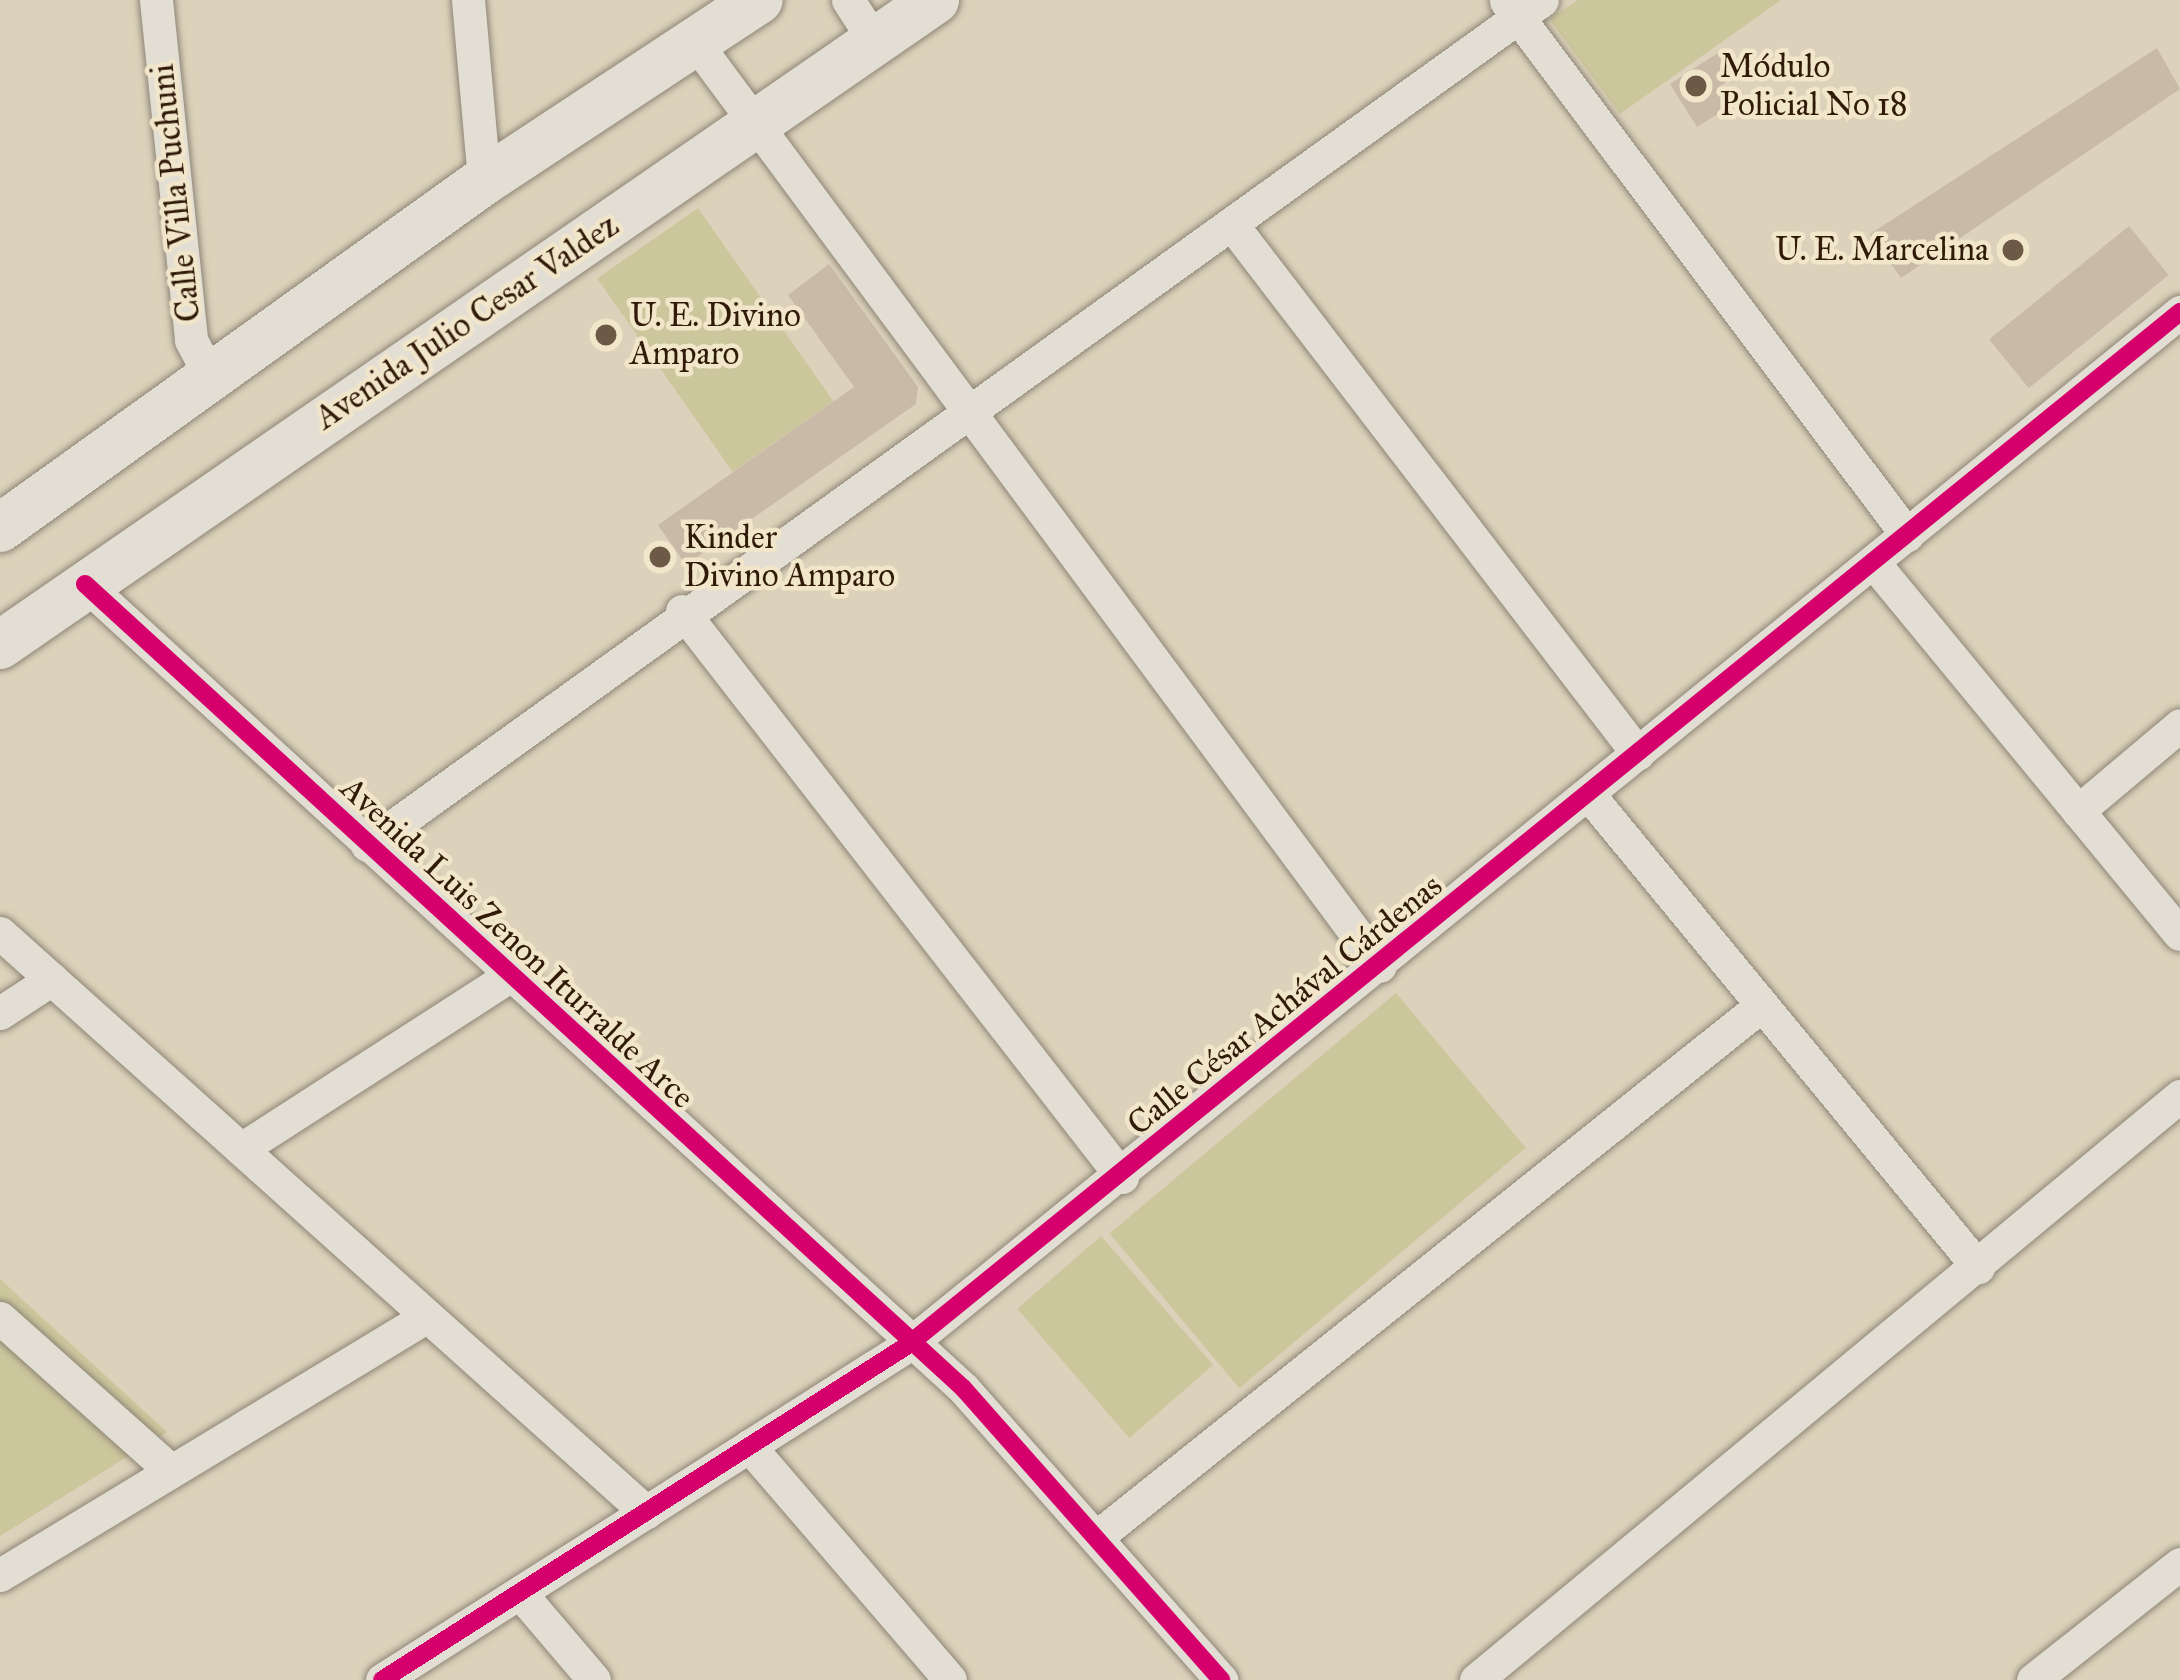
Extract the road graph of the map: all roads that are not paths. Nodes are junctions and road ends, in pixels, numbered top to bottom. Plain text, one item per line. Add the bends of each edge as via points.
1 (156, 0) edge
2 (468, 0) edge
3 (759, 0) edge
4 (848, 0) edge
5 (935, 0) edge
6 (1521, 6) edge
7 (695, 42) junction
8 (875, 42) junction
9 (753, 125) junction
10 (484, 181) junction
11 (1233, 226) junction
12 (2180, 312) edge
13 (212, 380) junction
14 (965, 410) junction
15 (0, 529) edge
16 (1907, 535) junction
17 (1874, 562) junction
18 (85, 584) junction
19 (682, 611) junction
20 (0, 645) edge
21 (2180, 725) edge
22 (1638, 754) junction
23 (1589, 795) junction
24 (2078, 811) junction
25 (367, 844) junction
26 (0, 933) edge
27 (2180, 934) edge
28 (1380, 966) junction
29 (509, 976) junction
30 (52, 979) junction
31 (1762, 1005) junction
32 (0, 1013) edge
33 (2180, 1096) edge
34 (241, 1149) junction
35 (1122, 1177) junction
36 (1978, 1267) junction
37 (427, 1316) junction
38 (0, 1318) edge
39 (908, 1345) junction
40 (749, 1446) junction
41 (171, 1471) junction
42 (646, 1512) junction
43 (1099, 1535) junction
44 (2180, 1564) edge
45 (0, 1575) edge
46 (520, 1593) junction
47 (382, 1680) edge
48 (594, 1680) edge
49 (950, 1680) edge
50 (1221, 1680) edge
51 (1477, 1680) edge
52 (2033, 1680) edge

1 - 13 street, Calle Villa Puchuni via 191,340
2 - 10 street
3 - 7 main road
4 - 8 street
5 - 8 main road, Avenida Julio Cesar Valdez
6 - 11 street
6 - 16 street
7 - 9 street
7 - 10 main road
8 - 9 main road, Avenida Julio Cesar Valdez
9 - 14 street
9 - 18 main road, Avenida Julio Cesar Valdez
10 - 13 main road
11 - 14 street
11 - 22 street
12 - 16 street, Calle César Achával Cárdenas
13 - 15 main road
14 - 19 street
14 - 28 street
16 - 17 street, Calle César Achával Cárdenas
17 - 22 street, Calle César Achával Cárdenas
17 - 24 street
18 - 20 main road, Avenida Julio Cesar Valdez
18 - 25 street, Avenida Luis Zenon Iturralde Arce
19 - 25 street
19 - 35 street
21 - 24 street
22 - 23 street, Calle César Achával Cárdenas
23 - 28 street, Calle César Achával Cárdenas
23 - 31 street
24 - 27 street
25 - 29 street, Avenida Luis Zenon Iturralde Arce
26 - 30 street
28 - 35 street, Calle César Achával Cárdenas
29 - 34 street
29 - 39 street, Avenida Luis Zenon Iturralde Arce
30 - 32 street
30 - 34 street
31 - 36 street
31 - 43 street
33 - 36 street
34 - 37 street
35 - 39 street, Calle César Achával Cárdenas
36 - 51 street
37 - 41 street
37 - 42 street
38 - 41 street
39 - 40 street, Calle César Achával Cárdenas
39 - 43 street, Avenida Luis Zenon Iturralde Arce via 964,1388
40 - 42 street, Calle César Achával Cárdenas
40 - 49 street
41 - 45 street
42 - 46 street, Calle César Achával Cárdenas
43 - 50 street, Avenida Luis Zenon Iturralde Arce
44 - 52 street
46 - 47 street, Calle César Achával Cárdenas
46 - 48 street

